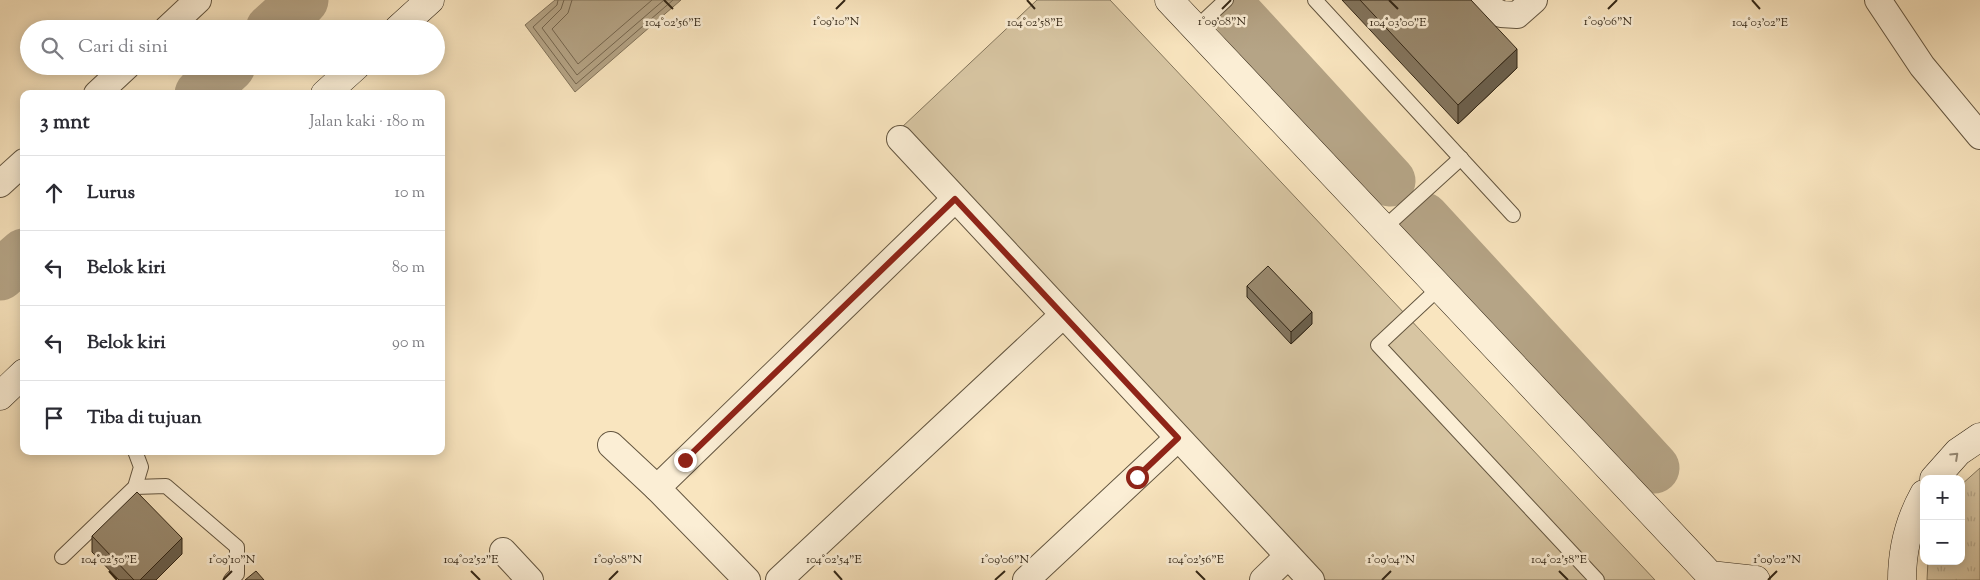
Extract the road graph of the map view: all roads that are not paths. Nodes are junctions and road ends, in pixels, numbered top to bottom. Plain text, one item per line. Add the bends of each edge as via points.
1 (198, 0) edge
2 (430, 0) edge
3 (1169, 0) edge
4 (1226, 0) edge
5 (1314, 0) edge
6 (1472, 0) edge
7 (1534, 0) edge
8 (1881, 2) edge
9 (177, 20) edge
10 (408, 20) edge
11 (1196, 28) junction
12 (117, 75) edge
13 (346, 75) edge
14 (101, 90) edge
15 (329, 90) edge
16 (1980, 136) edge
17 (900, 139) dead end
18 (1461, 158) junction
19 (20, 166) edge
20 (0, 184) edge
21 (955, 199) junction
22 (1513, 214) dead end
23 (1384, 228) junction
24 (1440, 288) junction
25 (1063, 315) junction
26 (20, 377) edge
27 (0, 396) edge
28 (1980, 437) edge
29 (1178, 438) junction
30 (611, 445) dead end
31 (136, 455) edge
32 (1938, 475) edge
33 (135, 487) junction
34 (656, 488) junction
35 (1920, 501) edge
36 (503, 551) dead end
37 (1288, 556) junction
38 (62, 557) dead end
39 (1707, 577) edge
40 (231, 580) edge
41 (530, 580) edge
42 (747, 580) edge
43 (779, 580) edge
44 (1026, 580) edge
45 (1263, 580) edge
46 (1311, 580) edge
47 (1597, 580) edge
48 (1756, 580) edge
49 (1902, 580) edge

1 - 9 street
2 - 10 main road
3 - 11 main road
4 - 11 lane
5 - 18 lane
6 - 7 street via 1501,14 1516,15
8 - 16 street via 1922,66
11 - 23 main road
12 - 14 street
13 - 15 main road
17 - 21 street
18 - 22 lane
18 - 23 lane
19 - 20 street
21 - 25 street
21 - 34 street
23 - 24 main road
24 - 39 main road
24 - 47 lane via 1378,345
25 - 29 street
25 - 43 street
26 - 27 main road
32 -> 28 main road via 1958,452
29 - 37 street
29 - 44 street
30 - 34 street
31 - 33 lane via 141,467
33 - 38 lane
33 - 40 lane via 166,486 236,547 238,574
34 - 42 street
35 - 49 main road via 1906,535
36 - 41 street
37 - 45 street
37 - 46 street
39 - 48 main road

